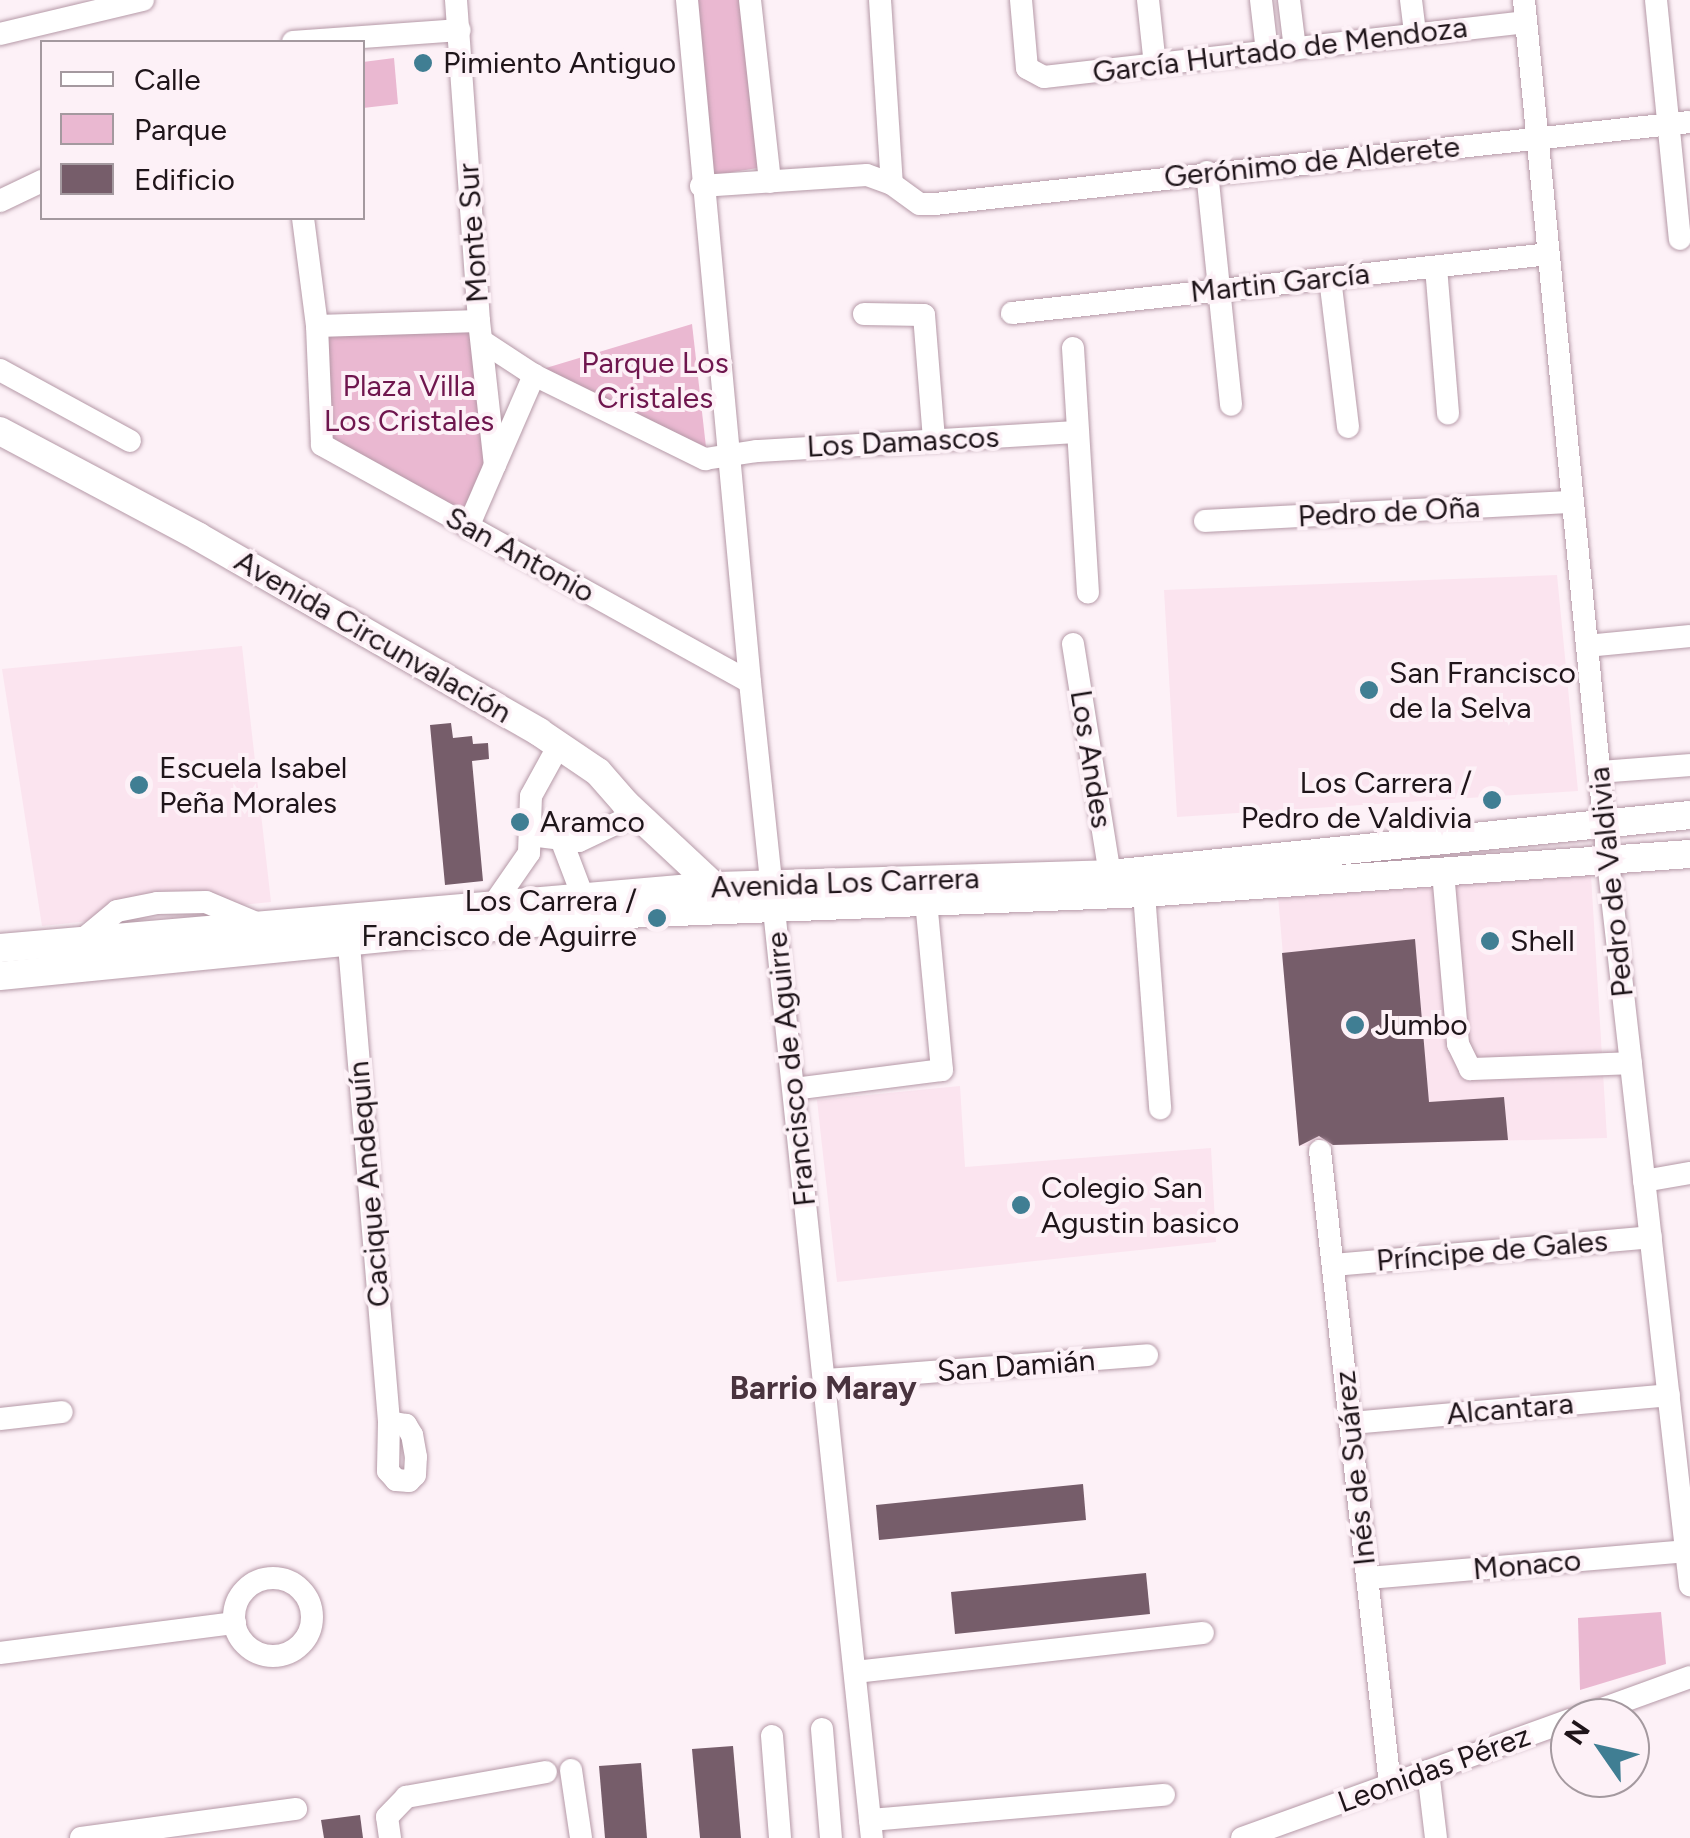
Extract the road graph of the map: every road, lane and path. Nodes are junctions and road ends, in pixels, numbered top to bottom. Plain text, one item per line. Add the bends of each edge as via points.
1 (142, 0) edge
2 (456, 0) edge
3 (687, 0) edge
4 (750, 0) edge
5 (880, 0) edge
6 (1021, 0) edge
7 (1148, 0) edge
8 (1261, 0) edge
9 (1290, 0) edge
10 (1410, 0) edge
11 (1656, 0) edge
12 (1525, 11) edge
13 (460, 30) junction
14 (0, 34) edge
15 (1415, 35) junction
16 (321, 40) edge
17 (1295, 49) junction
18 (1267, 52) junction
19 (1155, 65) junction
20 (1679, 123) edge
21 (1538, 137) junction
22 (1207, 172) junction
23 (40, 182) edge
24 (770, 182) junction
25 (892, 184) junction
26 (701, 186) junction
27 (0, 201) edge
28 (303, 220) edge
29 (1680, 239) dead end
30 (1549, 254) junction
31 (1436, 266) junction
32 (1330, 278) junction
33 (1219, 290) junction
34 (1012, 313) dead end
35 (864, 314) dead end
36 (317, 326) junction
37 (480, 331) junction
38 (1073, 348) dead end
39 (0, 370) edge
40 (534, 375) junction
41 (1231, 405) dead end
42 (1448, 414) dead end
43 (1348, 427) dead end
44 (0, 431) edge
45 (1077, 432) junction
46 (934, 439) junction
47 (130, 441) dead end
48 (730, 458) junction
49 (495, 466) junction
50 (1573, 502) junction
51 (1205, 522) dead end
52 (468, 527) junction
53 (1088, 593) dead end
54 (1690, 636) edge
55 (1073, 644) dead end
56 (1587, 646) junction
57 (750, 682) junction
58 (558, 745) junction
59 (1690, 764) edge
60 (1599, 772) junction
61 (636, 814) junction
62 (1690, 815) edge
63 (1604, 824) junction
64 (530, 835) junction
65 (561, 839) junction
66 (1690, 854) edge
67 (1608, 861) junction
68 (1443, 872) junction
69 (1110, 874) junction
70 (714, 886) junction
71 (1144, 893) junction
72 (774, 897) junction
73 (583, 898) junction
74 (926, 902) junction
75 (494, 906) junction
76 (350, 945) junction
77 (0, 948) edge
78 (0, 976) edge
79 (1631, 1063) junction
80 (794, 1089) junction
81 (1160, 1108) dead end
82 (1320, 1151) dead end
83 (1690, 1173) edge
84 (1644, 1181) junction
85 (1651, 1236) junction
86 (1333, 1265) junction
87 (1147, 1356) dead end
88 (825, 1380) junction
89 (1668, 1395) junction
90 (62, 1412) dead end
91 (0, 1419) edge
92 (389, 1422) dead end
93 (1351, 1423) junction
94 (1684, 1465) edge
95 (1686, 1551) junction
96 (1368, 1578) junction
97 (1690, 1584) edge
98 (234, 1623) dead end
99 (1203, 1632) dead end
100 (0, 1653) edge
101 (855, 1672) junction
102 (1690, 1677) edge
103 (1632, 1698) edge
104 (1550, 1727) edge
105 (822, 1729) dead end
106 (772, 1736) dead end
107 (571, 1770) dead end
108 (546, 1772) dead end
109 (1428, 1772) junction
110 (1390, 1785) junction
111 (1164, 1796) dead end
112 (296, 1809) dead end
113 (871, 1829) edge
114 (81, 1838) edge
115 (390, 1838) edge
116 (582, 1838) edge
117 (780, 1838) edge
118 (831, 1838) edge
119 (1242, 1838) edge
120 (1436, 1838) edge

1 - 14 street
2 - 13 street, Monte Sur
3 - 26 street, Francisco de Aguirre
4 - 24 street
5 - 25 street
6 - 19 street, García Hurtado de Mendoza via 1027,68 1034,75
7 - 19 street
8 - 18 street
9 - 17 street
10 - 15 street
11 - 20 street
12 - 15 street, García Hurtado de Mendoza
12 - 21 street, Pedro de Valdivia
13 - 16 street
13 - 37 street, Monte Sur
15 - 17 street, García Hurtado de Mendoza
17 - 18 street, García Hurtado de Mendoza
18 - 19 street, García Hurtado de Mendoza
20 - 21 street, Gerónimo de Alderete
20 - 29 street
21 - 22 street, Gerónimo de Alderete
21 - 30 street, Pedro de Valdivia
22 - 25 street, Gerónimo de Alderete via 935,204 920,204
22 - 33 street
23 - 27 street
24 - 25 street via 868,174
24 - 26 street
26 - 48 street, Francisco de Aguirre
28 - 36 street
30 - 31 street, Martin García
30 - 50 street, Pedro de Valdivia
31 - 32 street, Martin García
31 - 42 street
32 - 33 street, Martin García
32 - 43 street
33 - 34 street, Martin García
33 - 41 street
35 - 46 street via 924,315
36 - 37 street
36 - 52 street, San Antonio via 322,445
37 - 40 street
37 - 49 street, Monte Sur
38 - 45 street
39 - 47 street
40 - 48 street via 705,460
40 - 49 street
44 - 58 main road, Avenida Circunvalación
45 - 46 street, Los Damascos
45 - 53 street
46 - 48 street, Los Damascos
48 - 57 street, Francisco de Aguirre
49 - 52 street
50 - 51 street, Pedro de Oña
50 - 56 street, Pedro de Valdivia
52 - 57 street, San Antonio
54 - 56 street
55 - 69 street, Los Andes
56 - 60 street, Pedro de Valdivia
57 - 72 street, Francisco de Aguirre
58 - 61 main road, Avenida Circunvalación via 598,772
58 - 64 street via 531,796
59 - 60 street
60 - 63 street, Pedro de Valdivia
61 - 65 street via 579,841
61 - 70 main road, Avenida Circunvalación
62 - 63 main road, Avenida Los Carrera
63 - 67 street, Pedro de Valdivia
63 - 69 main road, Avenida Los Carrera
64 - 65 street
64 - 75 street via 529,853
65 - 73 street
66 - 67 main road, Avenida Los Carrera
67 - 68 main road, Avenida Los Carrera
67 - 79 street, Pedro de Valdivia
68 - 71 main road, Avenida Los Carrera
68 - 79 street via 1458,1044 1470,1068
69 - 72 main road, Avenida Los Carrera
70 - 72 main road, Avenida Los Carrera
70 - 73 main road, Avenida Los Carrera
71 - 74 main road, Avenida Los Carrera
71 - 81 street
72 - 74 main road, Avenida Los Carrera
72 - 76 main road, Avenida Los Carrera
72 - 80 street, Francisco de Aguirre
73 - 75 main road, Avenida Los Carrera
74 - 80 street via 942,1070
75 - 77 main road, Avenida Los Carrera
76 - 78 main road, Avenida Los Carrera
76 - 92 street, Cacique Andequín
79 - 84 street, Pedro de Valdivia
80 - 88 street, Francisco de Aguirre
82 - 86 street, Inés de Suárez
83 - 84 street
84 - 85 street, Pedro de Valdivia
85 - 86 street, Príncipe de Gales
85 - 89 street, Pedro de Valdivia
86 - 93 street, Inés de Suárez
87 - 88 street, San Damián
88 - 101 street, Francisco de Aguirre
89 - 93 street, Alcantara
89 - 94 street, Pedro de Valdivia
90 - 91 street
93 - 96 street, Inés de Suárez
94 - 95 street, Pedro de Valdivia
95 - 96 street, Monaco
95 - 97 street, Pedro de Valdivia
96 - 110 street, Inés de Suárez
98 - 100 street
99 - 101 street
101 - 113 street, Francisco de Aguirre
102 - 103 street, Leonidas Pérez
104 - 109 street, Leonidas Pérez
105 - 118 street
106 - 117 street
107 - 116 street
108 - 115 street via 406,1797 387,1818
109 - 110 street, Leonidas Pérez
109 - 120 street
110 - 119 street, Leonidas Pérez
111 - 113 street
112 - 114 street

